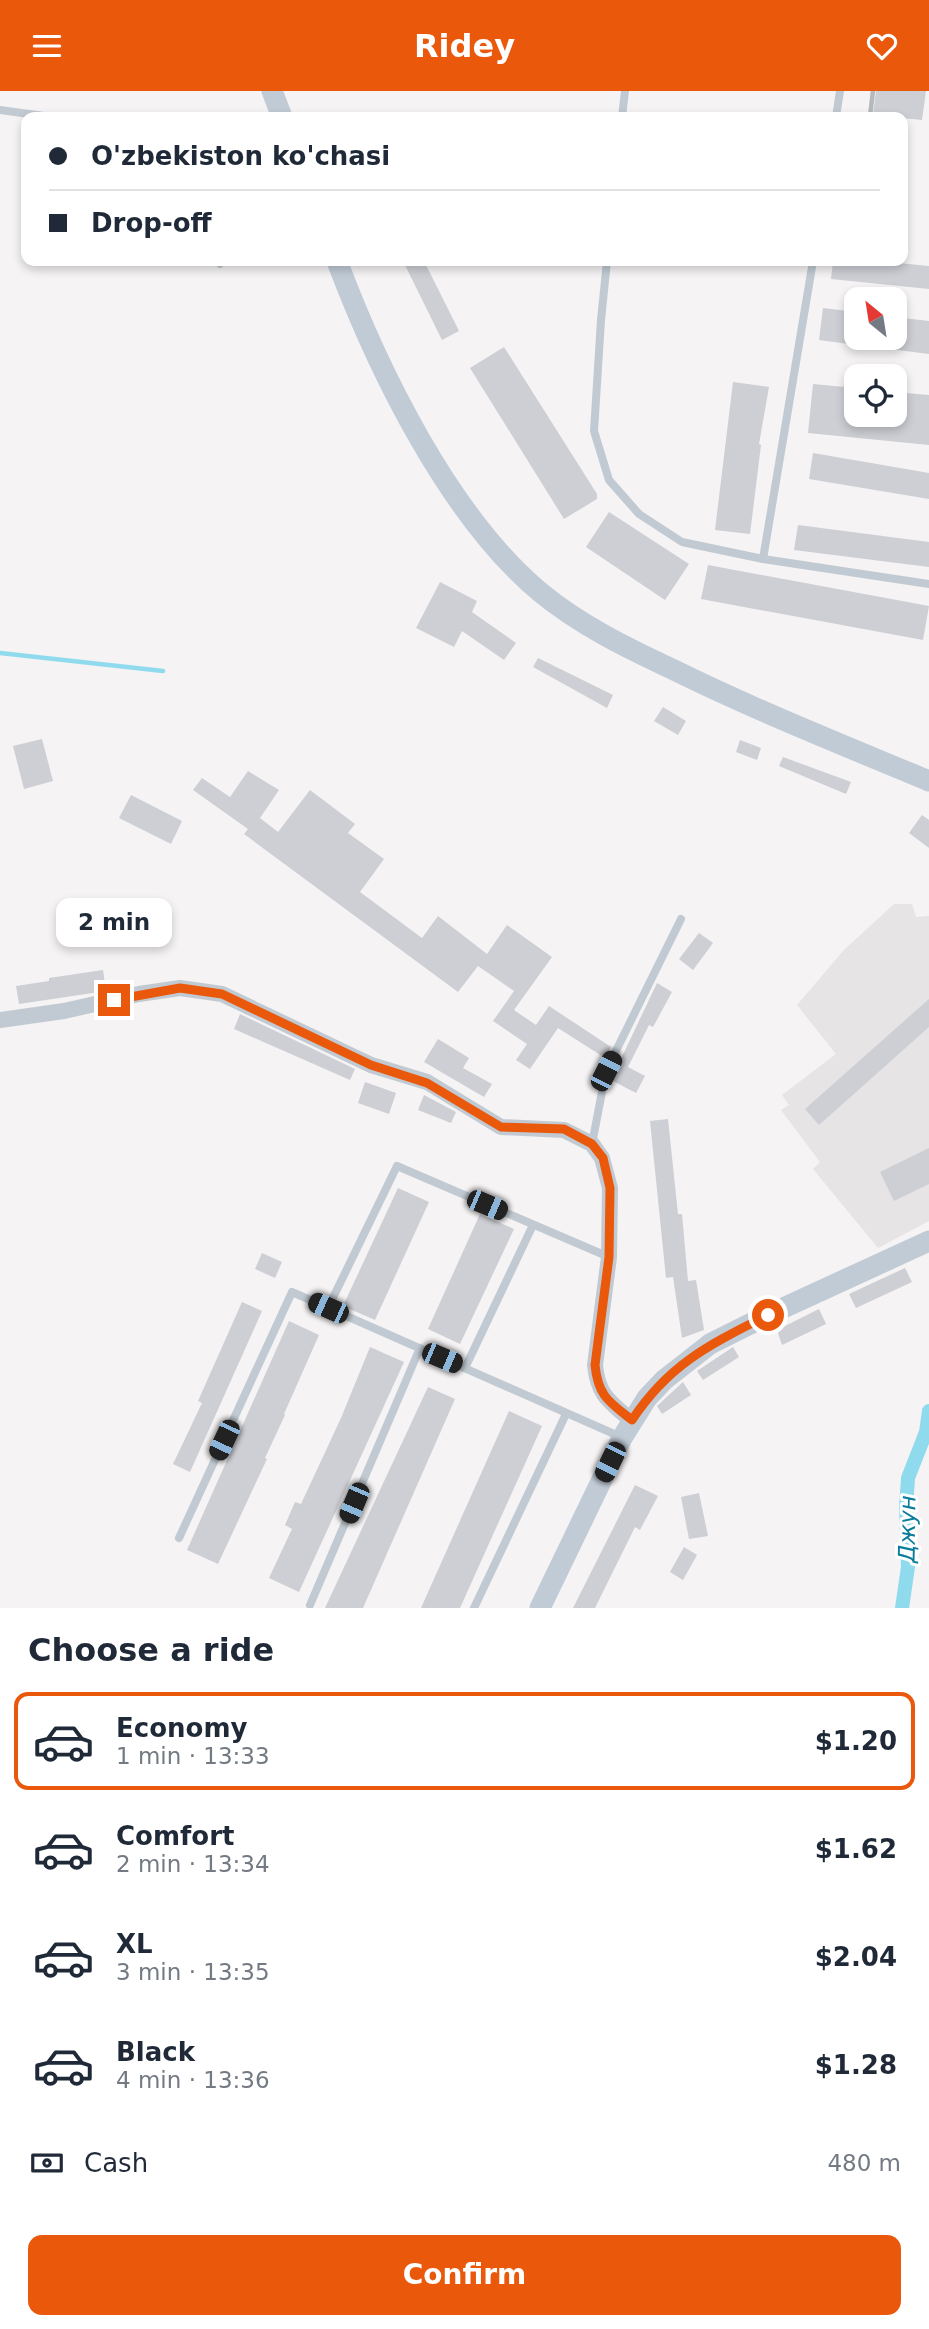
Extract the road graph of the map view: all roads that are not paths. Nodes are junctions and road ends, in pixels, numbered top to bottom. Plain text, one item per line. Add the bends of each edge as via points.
1 (272, 91) edge
2 (625, 91) edge
3 (840, 91) edge
4 (0, 110) edge
5 (280, 112) edge
6 (623, 112) edge
7 (837, 112) edge
8 (21, 113) edge
9 (339, 266) edge
10 (607, 266) edge
11 (812, 266) edge
12 (763, 559) junction
13 (929, 584) edge
14 (929, 781) edge
15 (681, 919) dead end
16 (0, 1020) edge
17 (592, 1144) junction
18 (533, 1224) junction
19 (929, 1241) edge
20 (609, 1257) junction
21 (328, 1308) junction
22 (419, 1348) junction
23 (465, 1368) junction
24 (566, 1413) junction
25 (627, 1429) junction
26 (178, 1538) dead end
27 (310, 1605) dead end
28 (474, 1608) edge
29 (540, 1608) edge

1 - 5 main road
2 - 6 lane
3 - 7 lane
4 - 8 lane
9 - 14 main road via 360,322 433,460 493,545 539,591 586,626 692,680
10 - 12 lane via 594,431 609,480 639,514 682,542
11 - 12 lane
12 - 13 lane
15 - 17 lane via 606,1071
16 - 17 street via 180,988 222,994 371,1065 427,1083 501,1127 564,1129
17 - 20 street via 603,1158 610,1188
18 - 20 lane
18 - 21 lane via 397,1166
18 - 23 lane
19 - 25 main road via 710,1344 656,1388
20 - 25 street via 596,1381
21 - 22 lane
21 - 26 lane via 292,1292
22 - 23 lane
22 - 27 lane
23 - 24 lane
24 - 25 lane
24 - 28 lane
25 - 29 main road

